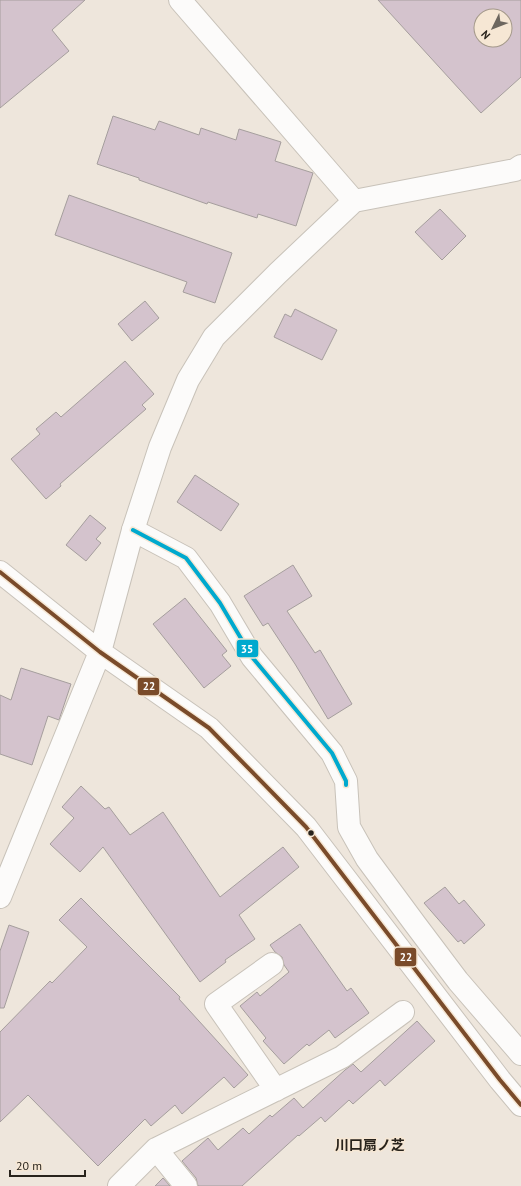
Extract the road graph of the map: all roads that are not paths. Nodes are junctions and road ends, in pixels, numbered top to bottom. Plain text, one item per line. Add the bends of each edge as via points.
1 (180, 0) edge
2 (521, 166) edge
3 (354, 201) junction
4 (134, 530) junction
5 (0, 572) edge
6 (100, 652) junction
7 (0, 897) edge
8 (272, 964) dead end
9 (403, 1012) dead end
10 (521, 1054) edge
11 (276, 1090) junction
12 (521, 1105) edge
13 (156, 1148) junction
14 (119, 1186) edge
15 (186, 1186) edge

1 - 3 street
2 - 3 street via 515,170
3 - 4 street via 214,337 188,380 160,447
4 - 6 street
4 - 10 street via 186,558 220,603 252,657 332,754 346,781 349,827 367,859 458,981
5 - 6 street
6 - 7 street
6 - 12 street via 209,728 306,828
8 - 11 street via 216,1004
9 - 11 street via 342,1057
11 - 13 street
13 - 14 street
13 - 15 street

